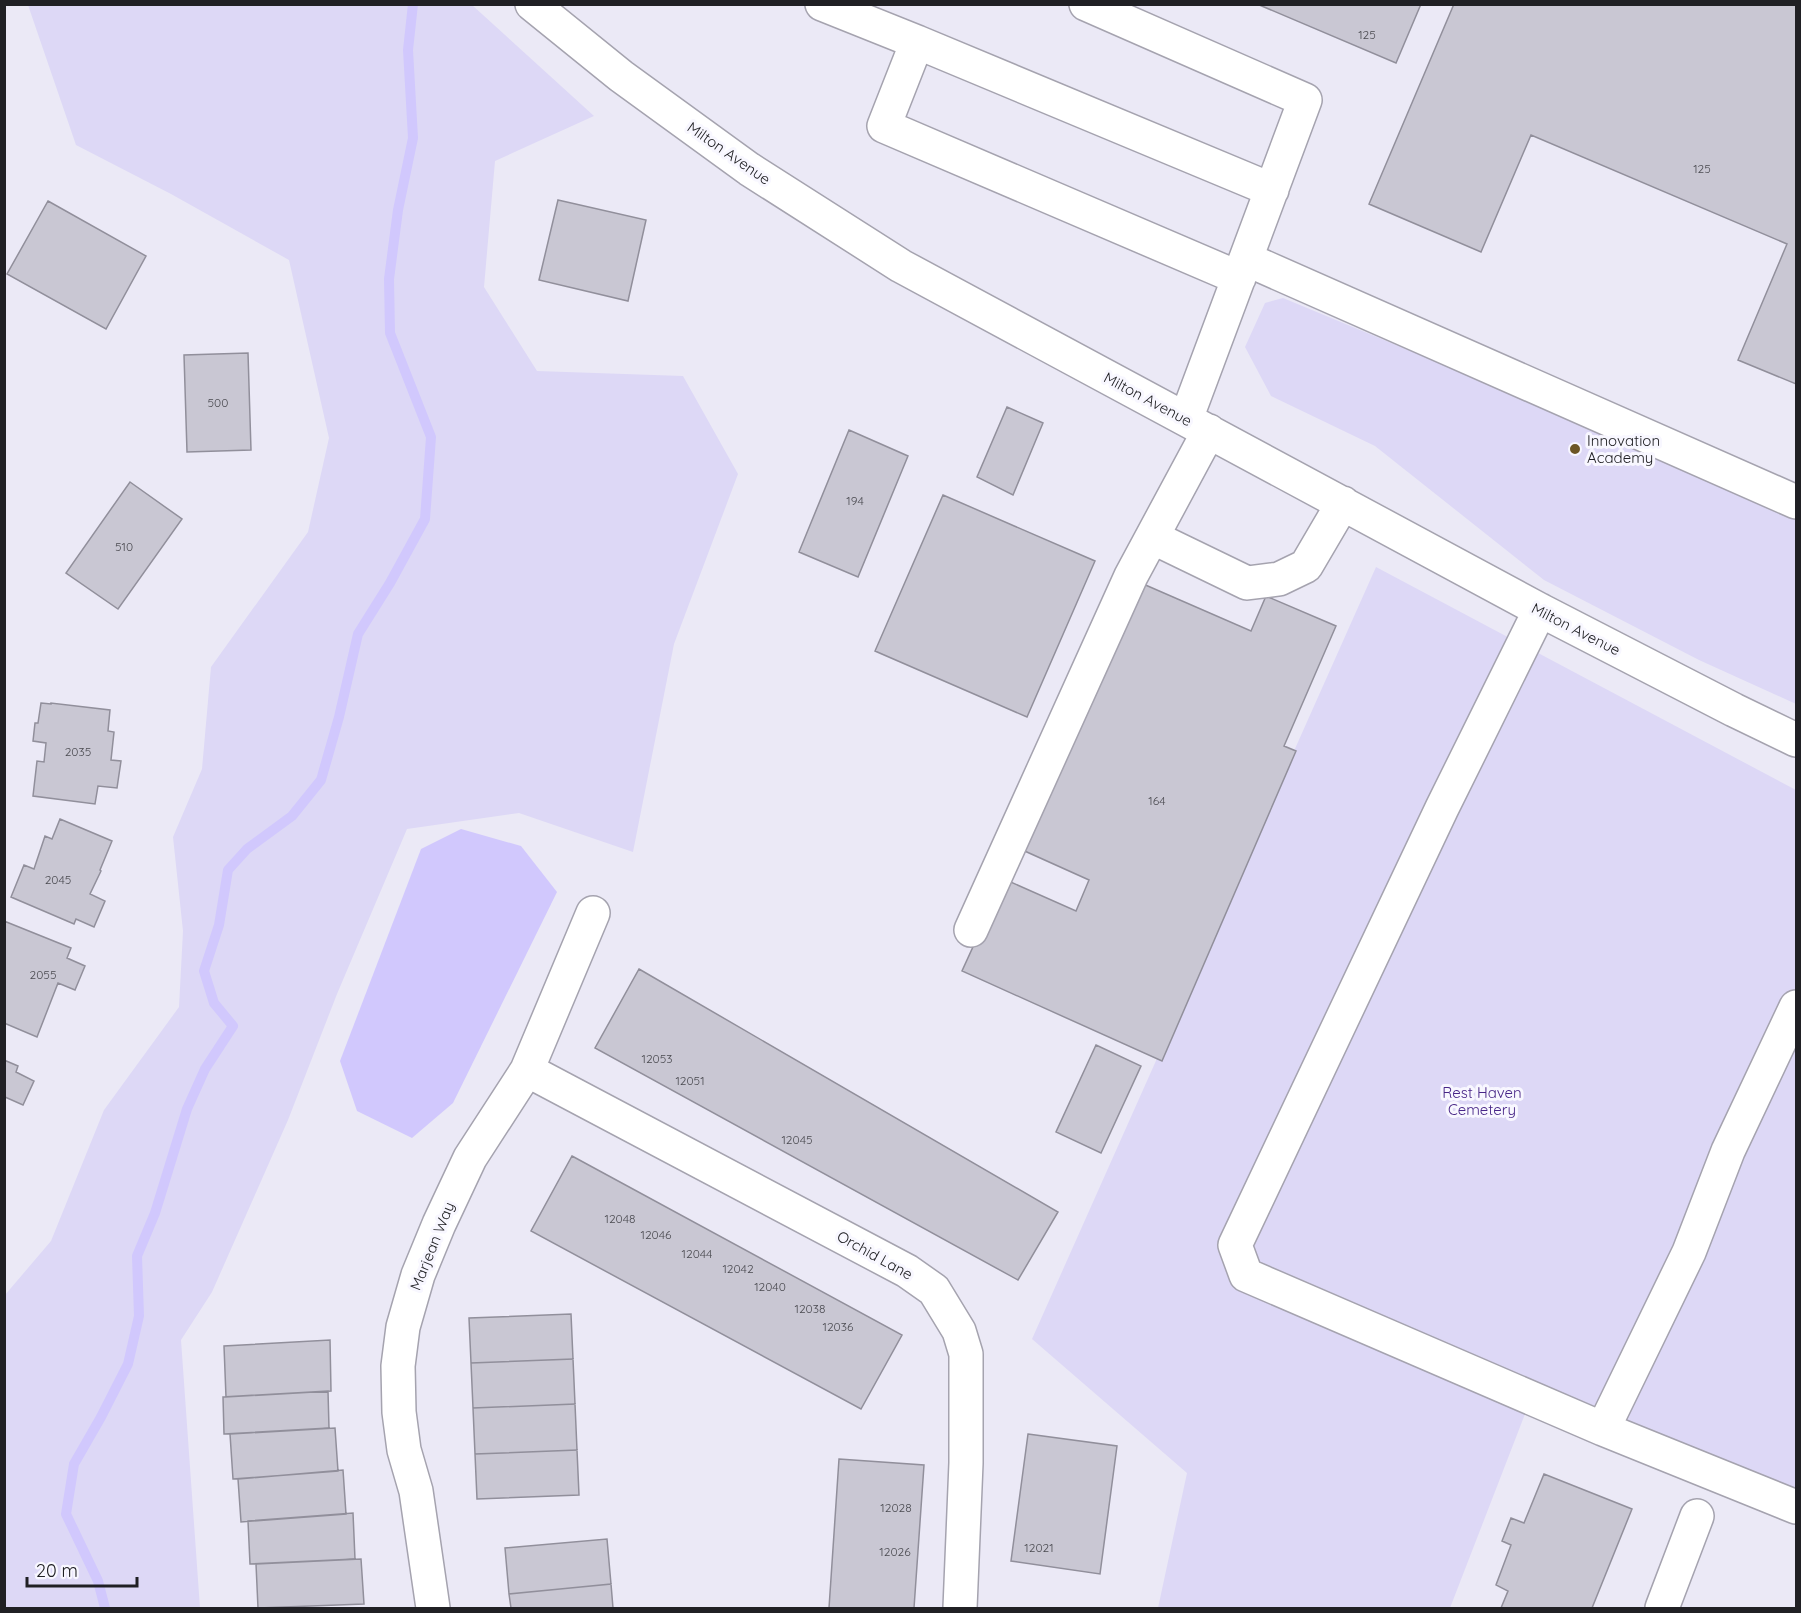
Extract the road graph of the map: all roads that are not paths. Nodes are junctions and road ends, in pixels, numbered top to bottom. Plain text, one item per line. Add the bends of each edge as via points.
1 (532, 4) edge
2 (822, 4) edge
3 (1086, 4) edge
4 (917, 42) junction
5 (1272, 190) junction
6 (1243, 268) junction
7 (1197, 425) junction
8 (1797, 502) edge
9 (1343, 503) junction
10 (1152, 537) junction
11 (1540, 610) junction
12 (1797, 740) edge
13 (593, 913) dead end
14 (971, 930) dead end
15 (1797, 1007) edge
16 (527, 1070) junction
17 (1603, 1429) junction
18 (1797, 1507) edge
19 (1697, 1516) dead end
20 (433, 1608) edge
21 (960, 1608) edge
22 (1662, 1608) edge

1 - 7 street, Milton Avenue via 621,76 749,169 902,266
2 - 4 street
3 - 5 street via 1305,100
4 - 5 street
4 - 6 street via 884,126
5 - 6 street
6 - 7 street
6 - 8 street
7 - 9 street, Milton Avenue
7 - 10 street
9 - 10 street via 1306,566 1279,579 1247,583
9 - 11 street, Milton Avenue
10 - 14 street
11 - 12 street, Milton Avenue
11 - 17 street via 1235,1245 1246,1275
13 - 16 street, Marjean Way
15 - 17 street via 1728,1151 1689,1252
16 - 20 street, Marjean Way via 470,1158 417,1275 403,1327 398,1366 399,1412 404,1450 416,1491
16 - 21 street, Orchid Lane via 907,1271 934,1290 959,1331 966,1354
17 - 18 street
19 - 22 street

